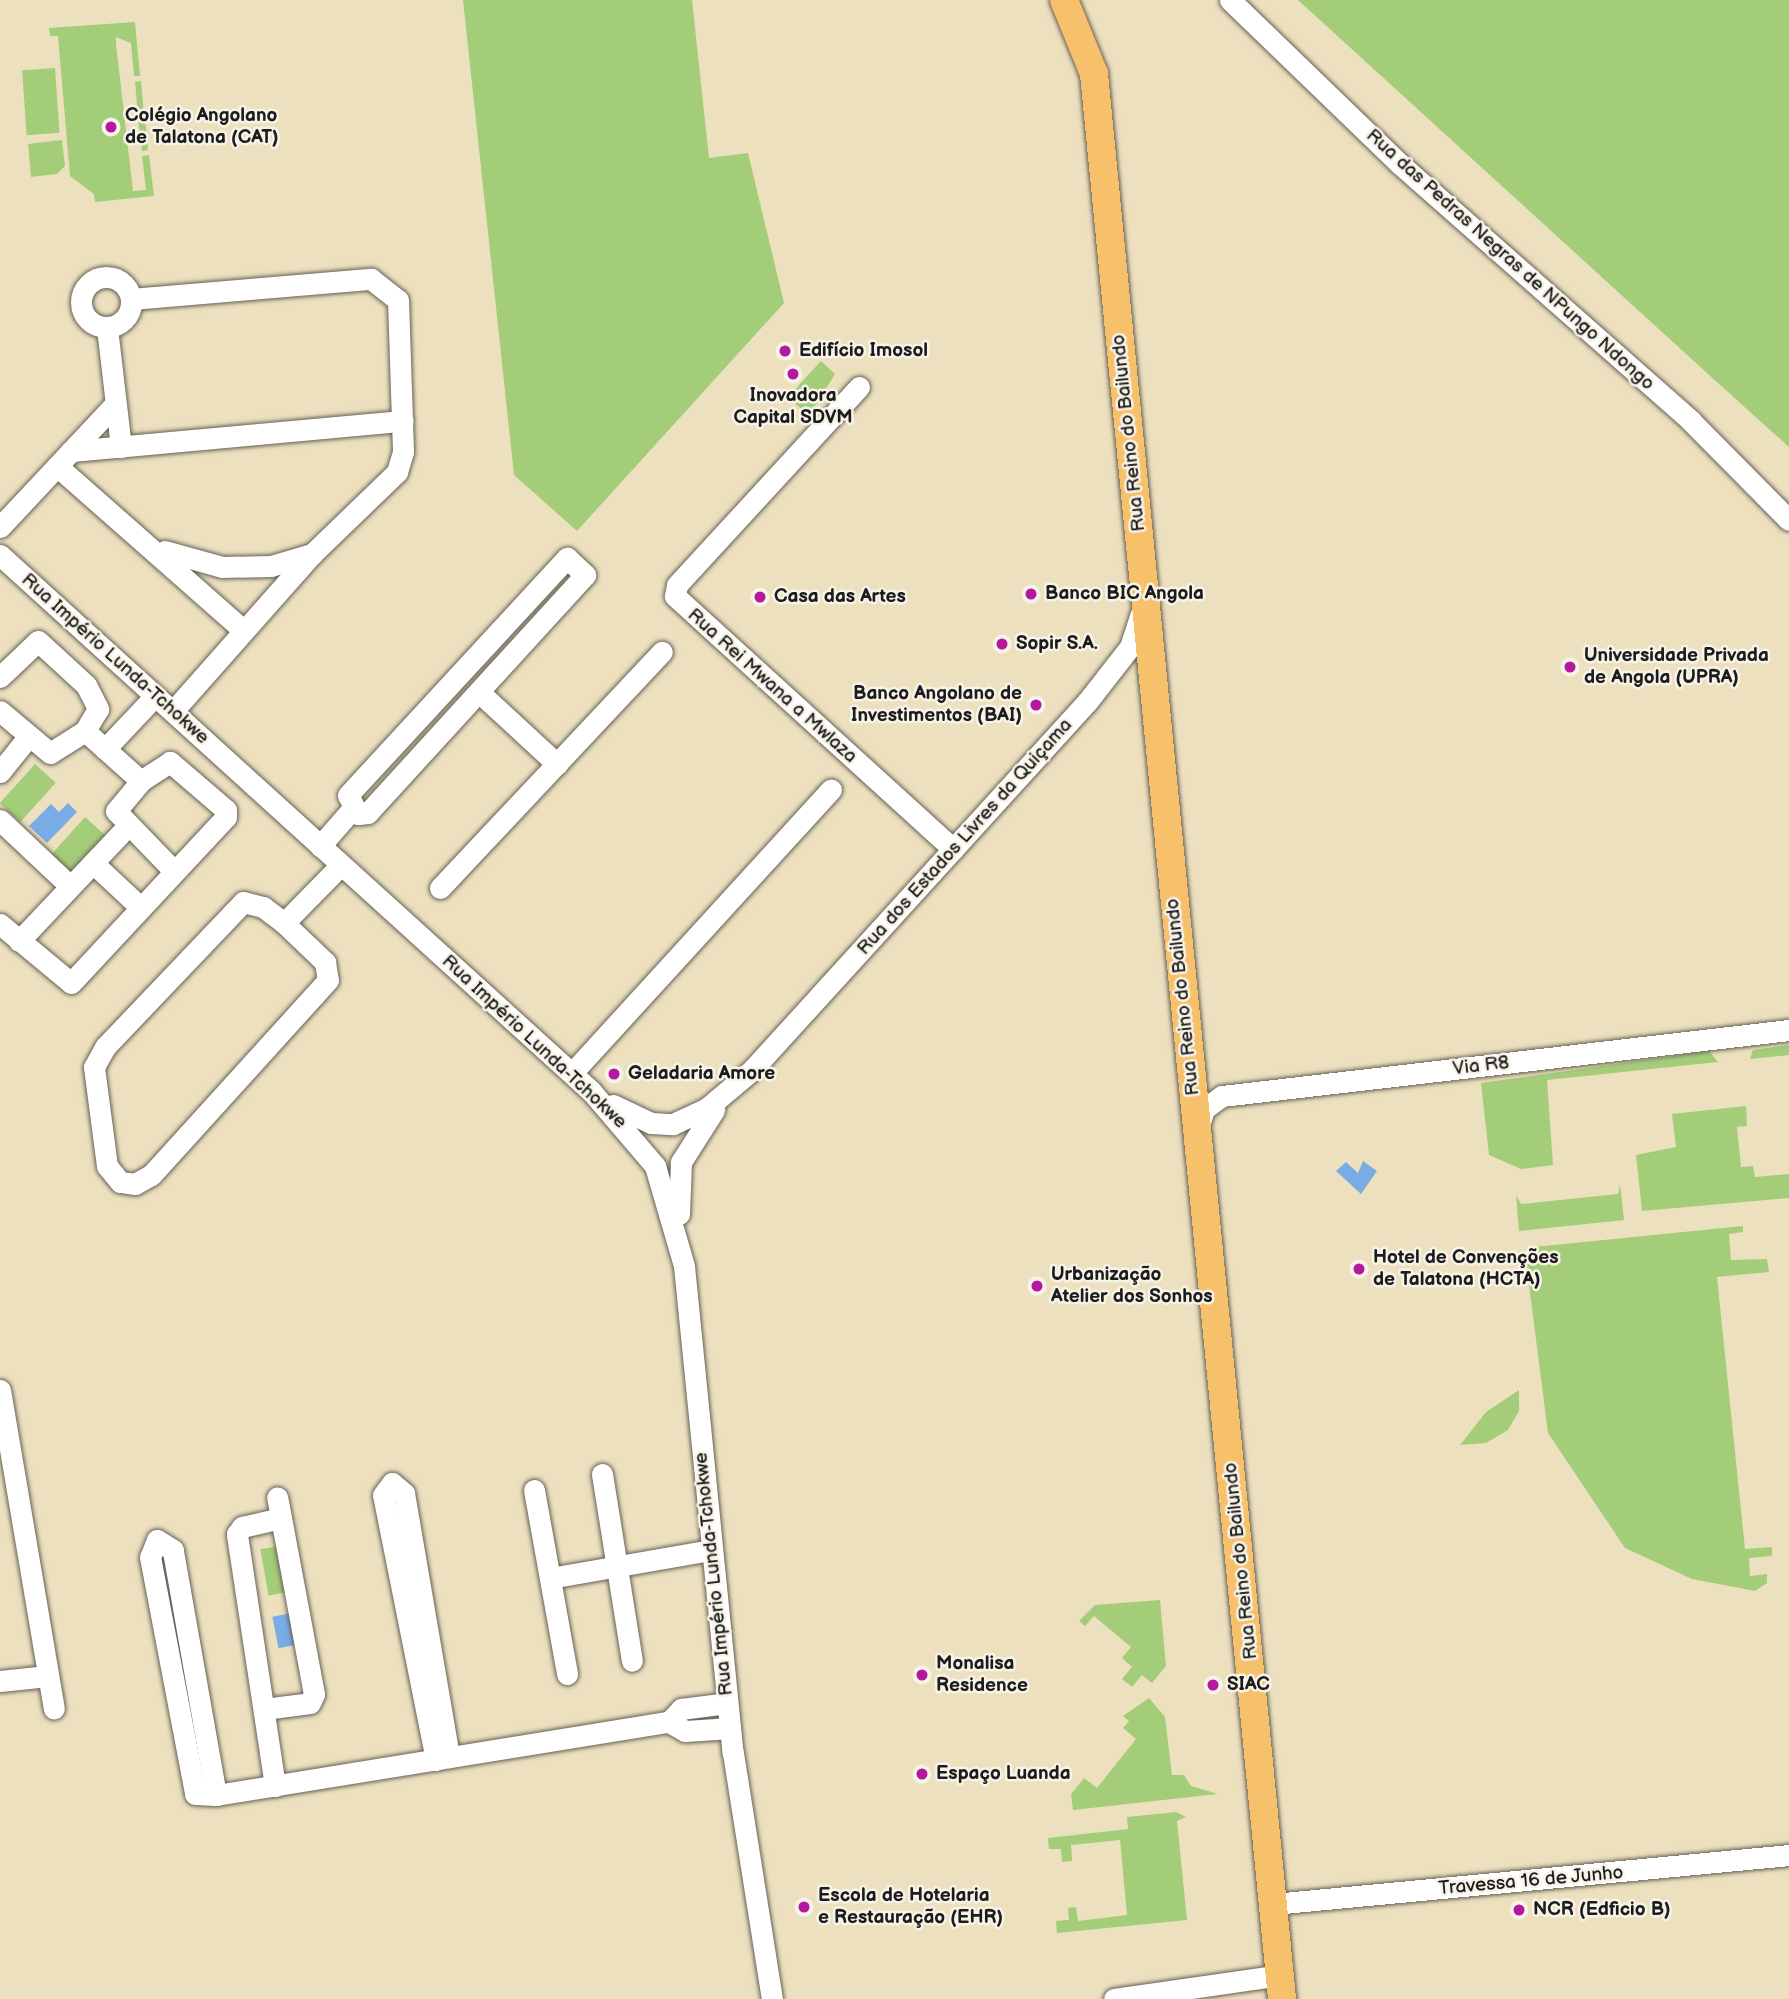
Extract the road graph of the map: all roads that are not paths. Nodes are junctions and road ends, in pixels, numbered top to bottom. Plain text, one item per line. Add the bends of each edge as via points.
1 (1065, 0) edge
2 (1088, 0) edge
3 (1230, 0) edge
4 (1094, 74) junction
5 (131, 299) junction
6 (107, 328) junction
7 (859, 387) dead end
8 (114, 405) junction
9 (403, 421) junction
10 (121, 447) junction
11 (64, 458) junction
12 (1789, 520) edge
13 (0, 527) edge
14 (157, 548) junction
15 (312, 554) junction
16 (0, 555) edge
17 (1143, 586) junction
18 (244, 631) junction
19 (662, 652) dead end
20 (0, 677) edge
21 (480, 693) junction
22 (165, 704) junction
23 (0, 711) edge
24 (85, 731) junction
25 (28, 737) junction
26 (111, 753) junction
27 (557, 764) junction
28 (0, 772) edge
29 (141, 780) junction
30 (831, 789) dead end
31 (353, 808) junction
32 (0, 820) edge
33 (126, 828) junction
34 (320, 846) junction
35 (954, 849) junction
36 (93, 863) junction
37 (341, 865) junction
38 (173, 870) junction
39 (70, 886) junction
40 (440, 888) dead end
41 (140, 908) junction
42 (284, 923) junction
43 (0, 924) edge
44 (19, 941) junction
45 (1789, 1030) edge
46 (752, 1070) junction
47 (572, 1073) junction
48 (591, 1091) junction
49 (1197, 1135) junction
50 (684, 1266) junction
51 (0, 1390) edge
52 (602, 1474) dead end
53 (534, 1490) dead end
54 (711, 1550) junction
55 (617, 1566) junction
56 (550, 1578) junction
57 (632, 1661) dead end
58 (567, 1674) dead end
59 (48, 1676) junction
60 (0, 1681) edge
61 (727, 1703) junction
62 (54, 1708) dead end
63 (264, 1709) junction
64 (669, 1722) junction
65 (730, 1728) junction
66 (443, 1759) junction
67 (275, 1786) junction
68 (216, 1795) junction
69 (1789, 1854) edge
70 (1273, 1904) junction
71 (1281, 1987) edge
72 (772, 1999) edge
73 (1114, 1999) edge

1 - 4 main road, Rua Reino do Bailundo
2 - 4 main road
3 - 12 street, Rua das Pedras Negras de NPungo Ndongo via 1401,164 1691,421
4 - 17 main road, Rua Reino do Bailundo
5 - 6 street via 126,317
5 - 6 street via 126,286 108,276 85,286 84,316
5 - 9 street via 371,279 398,300
6 - 8 street
7 - 35 street, Rua Rei Mwana a Mwlaza via 677,585 676,596
8 - 10 street
8 - 11 street
9 - 10 street
9 - 15 street via 397,472
10 - 11 street
11 - 13 street
11 - 14 street
14 - 15 street via 222,567 271,565
14 - 18 street
15 - 18 street
16 - 22 street, Rua Império Lunda-Tchokwe
17 - 35 street, Rua dos Estados Livres da Quiçama via 1138,629 1122,661
17 - 49 main road, Rua Reino do Bailundo
18 - 22 street
19 - 27 street
20 - 24 street via 33,643 44,644 98,702
21 - 27 street
21 - 31 street via 368,813
21 - 31 street via 585,575 573,559 348,795
22 - 26 street
22 - 34 street, Rua Império Lunda-Tchokwe
23 - 25 street
24 - 25 street via 50,753
24 - 26 street
25 - 28 street
26 - 29 street
27 - 40 street
29 - 33 street via 118,804 117,817
29 - 38 street via 160,765 180,765 226,810
30 - 47 street
31 - 34 street
32 - 39 street
33 - 36 street
33 - 38 street
34 - 37 street, Rua Império Lunda-Tchokwe
35 - 46 street, Rua dos Estados Livres da Quiçama
36 - 39 street
36 - 41 street
37 - 42 street
37 - 47 street, Rua Império Lunda-Tchokwe
38 - 41 street
39 - 44 street
41 - 44 street via 67,984
42 - 42 street via 257,904 237,905 105,1047 92,1087 107,1166 120,1182 135,1184 151,1175 328,980 325,962
43 - 44 street
45 - 49 street, Via R8 via 1222,1096 1204,1109
46 - 48 street, Rua dos Estados Livres da Quiçama via 707,1108 673,1124 626,1113
46 - 50 street, Rua dos Estados Livres da Quiçama via 694,1135 681,1163
47 - 48 street, Rua Império Lunda-Tchokwe
48 - 50 street, Rua Império Lunda-Tchokwe via 655,1167
49 - 70 main road, Rua Reino do Bailundo
50 - 54 street, Rua Império Lunda-Tchokwe
51 - 59 street
52 - 55 street
53 - 56 street
54 - 55 street
54 - 61 street, Rua Império Lunda-Tchokwe
55 - 56 street
55 - 57 street
56 - 58 street
59 - 60 street
59 - 62 street
61 - 64 street via 681,1709
61 - 65 street, Rua Império Lunda-Tchokwe
63 - 63 street via 310,1703 314,1694 279,1508 237,1534
63 - 67 street
64 - 65 street via 685,1731
64 - 66 street
65 - 72 street, Rua Império Lunda-Tchokwe
66 - 66 street via 404,1493 392,1483 383,1495
66 - 67 street
67 - 68 street
68 - 68 street via 173,1550 158,1540 149,1552 191,1791
69 - 70 street, Travessa 16 de Junho
70 - 71 main road, Rua Reino do Bailundo
71 - 73 street

